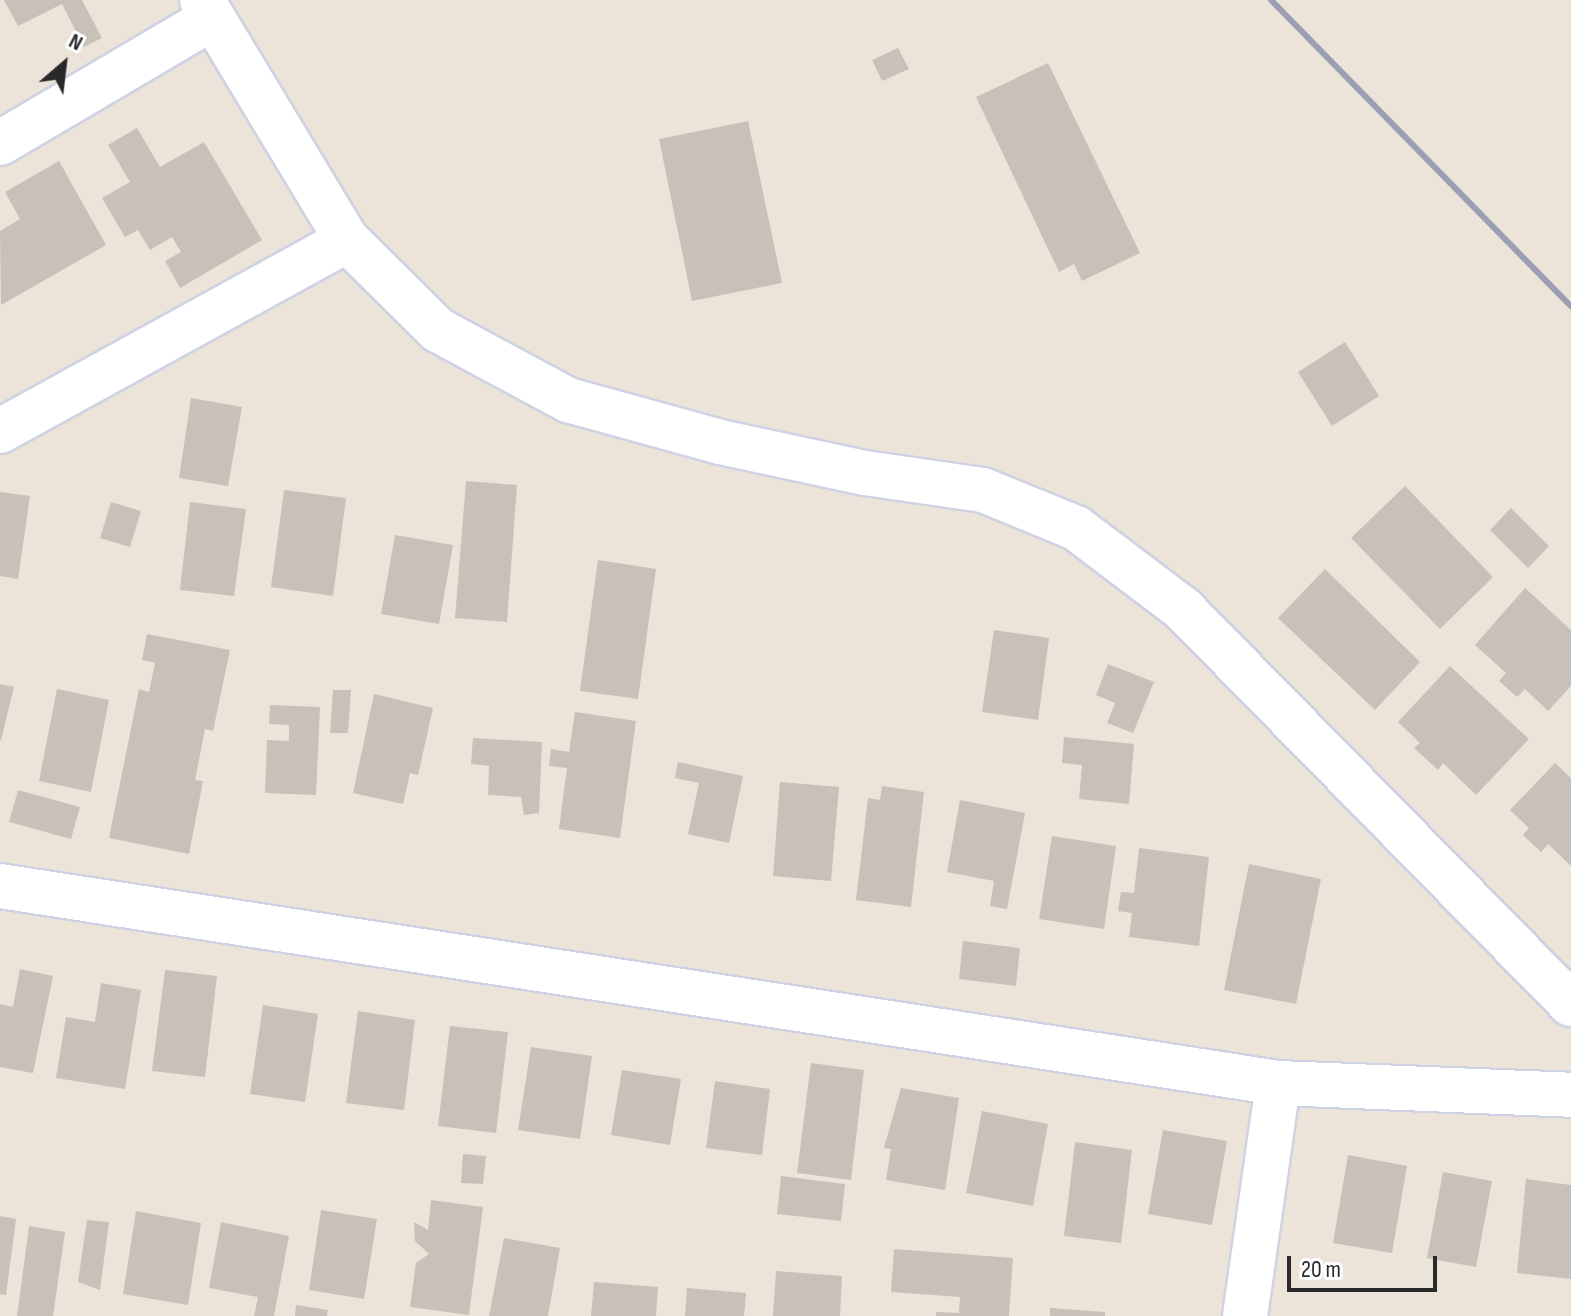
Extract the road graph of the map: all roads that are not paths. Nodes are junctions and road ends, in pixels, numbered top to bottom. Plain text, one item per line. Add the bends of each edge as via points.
1 (207, 9) edge
2 (0, 143) edge
3 (347, 240) junction
4 (0, 431) edge
5 (0, 886) edge
6 (1571, 1004) edge
7 (1278, 1083) junction
8 (1571, 1095) edge
9 (1245, 1316) edge

1 - 2 street
1 - 3 street
3 - 4 street
3 - 6 street via 438,330 568,400 734,446 983,490 1076,528 1183,609
5 - 7 street
7 - 8 street
7 - 9 street

